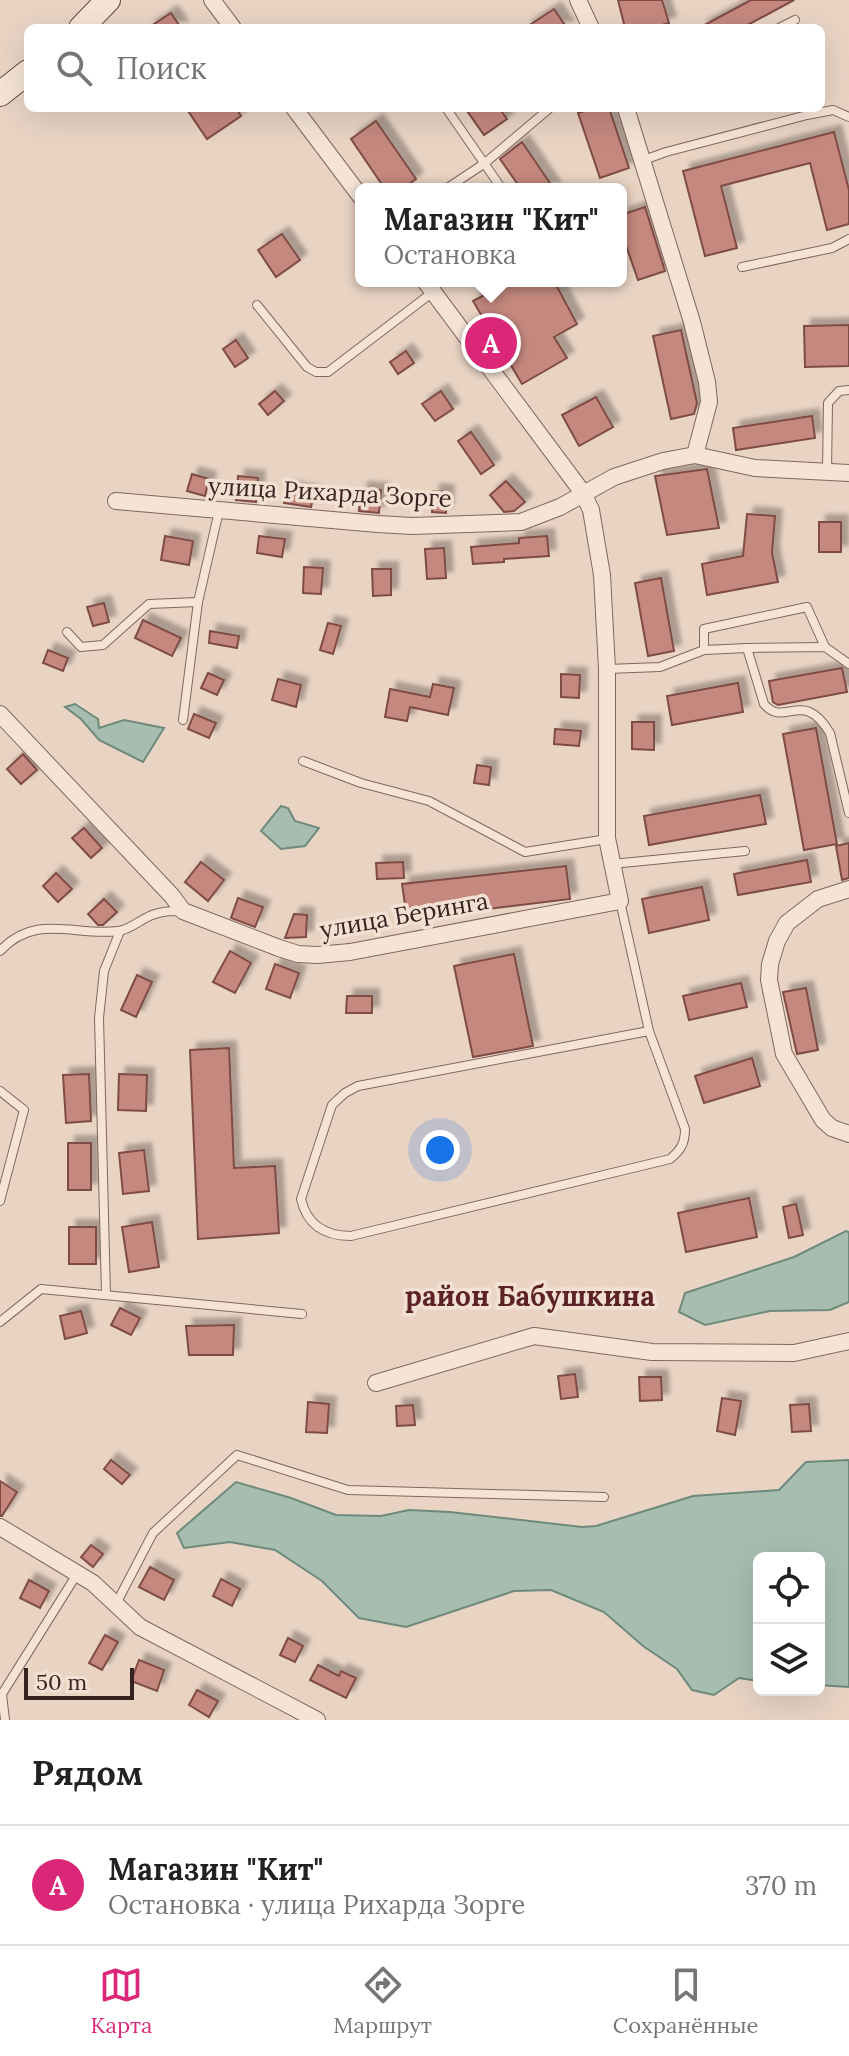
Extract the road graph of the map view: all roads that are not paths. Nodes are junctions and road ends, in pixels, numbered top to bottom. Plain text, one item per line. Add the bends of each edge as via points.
1 (108, 0) edge
2 (212, 0) edge
3 (578, 0) edge
4 (795, 20) dead end
5 (85, 24) edge
6 (230, 24) edge
7 (589, 24) edge
8 (787, 24) edge
9 (24, 75) edge
10 (0, 94) edge
11 (297, 112) edge
12 (449, 112) edge
13 (545, 112) edge
14 (627, 112) edge
15 (823, 112) edge
16 (825, 112) edge
17 (849, 117) edge
18 (644, 160) junction
19 (485, 163) junction
20 (455, 183) edge
21 (498, 183) edge
22 (355, 189) edge
23 (849, 239) edge
24 (742, 267) dead end
25 (428, 287) edge
26 (430, 287) edge
27 (257, 305) dead end
28 (849, 390) edge
29 (695, 455) junction
30 (827, 472) junction
31 (849, 473) edge
32 (583, 493) junction
33 (116, 501) dead end
34 (219, 511) junction
35 (198, 602) junction
36 (67, 632) dead end
37 (825, 647) junction
38 (747, 648) junction
39 (704, 650) junction
40 (849, 664) edge
41 (607, 669) junction
42 (0, 714) edge
43 (183, 720) dead end
44 (303, 761) dead end
45 (849, 813) edge
46 (607, 838) junction
47 (745, 851) dead end
48 (611, 865) junction
49 (849, 889) edge
50 (620, 901) junction
51 (183, 911) junction
52 (120, 931) junction
53 (0, 951) edge
54 (649, 1031) junction
55 (0, 1091) edge
56 (849, 1134) edge
57 (0, 1201) edge
58 (106, 1294) junction
59 (302, 1314) dead end
60 (0, 1322) edge
61 (849, 1341) edge
62 (376, 1383) dead end
63 (604, 1497) dead end
64 (0, 1527) edge
65 (78, 1574) junction
66 (116, 1604) junction
67 (5, 1720) edge
68 (317, 1720) edge

1 - 5 main road
2 - 6 street
3 - 7 street
4 - 8 lane
9 - 10 main road
11 - 22 street
12 - 19 lane
13 - 19 lane
14 - 18 street
15 - 18 lane
16 - 17 lane
18 - 29 street via 707,382 709,402
19 - 20 lane
19 - 21 lane
23 - 24 lane via 832,248
25 - 27 lane via 328,372 307,367
26 - 32 street
28 - 30 lane via 839,391 828,403
29 - 30 street via 755,468
29 - 32 street, улица Рихарда Зорге via 614,477
30 - 31 street
32 - 34 street, улица Рихарда Зорге via 521,522 412,526
32 - 41 street via 600,560
33 - 34 street, улица Рихарда Зорге
34 - 35 lane
35 - 36 lane via 149,604 103,645 81,647
35 - 43 lane
37 - 38 lane
37 - 39 lane via 807,607 704,629
37 - 40 lane
38 - 39 lane
38 - 45 lane via 768,710 814,713 830,733
39 - 41 lane via 660,667
41 - 46 street
42 - 51 street, улица Беринга
44 - 46 lane via 429,801 525,852
46 - 48 street
47 - 48 lane
48 - 50 street
49 - 56 street via 818,899 787,923 777,941 769,980 784,1054 823,1120
50 - 51 street, улица Беринга via 317,955 279,948
50 - 54 lane
51 - 52 lane via 151,915
52 - 53 lane via 28,932
52 - 58 lane via 104,971 99,1018
54 - 54 lane via 685,1129 685,1142 670,1159 351,1236 322,1231 304,1211 301,1199 332,1105 358,1086
55 - 57 lane via 24,1110
58 - 59 lane
58 - 60 lane via 41,1289
61 - 62 street via 794,1353 652,1352 534,1336
63 - 66 lane via 348,1490 237,1455 153,1533
64 - 65 street
65 - 66 street
65 - 67 lane via 2,1694
66 - 68 street via 140,1627

